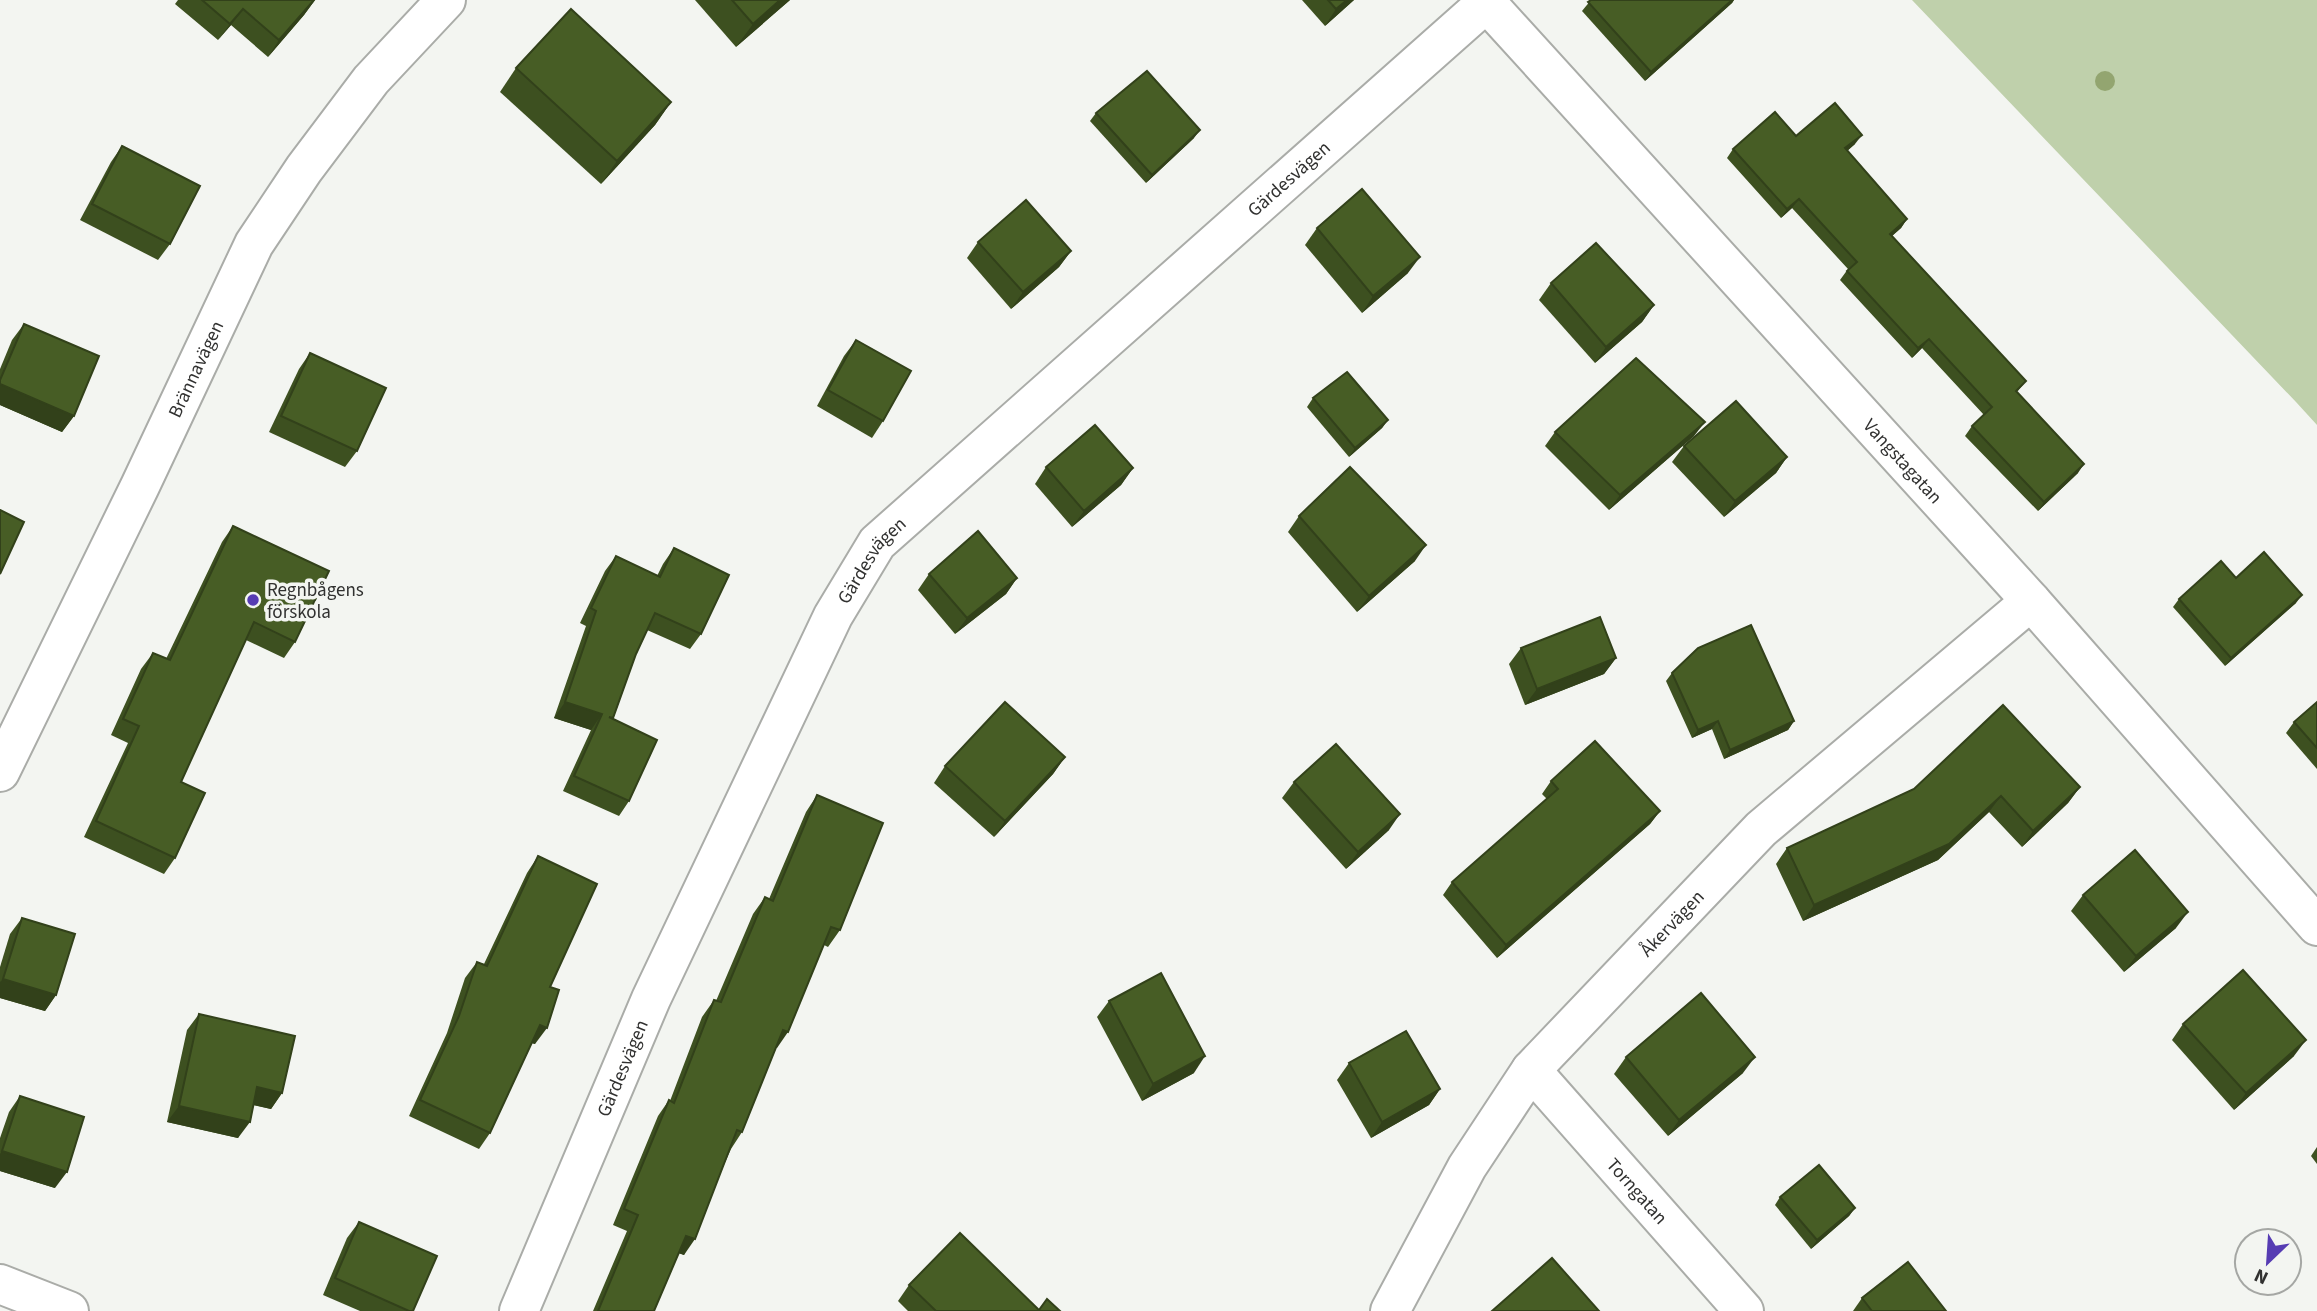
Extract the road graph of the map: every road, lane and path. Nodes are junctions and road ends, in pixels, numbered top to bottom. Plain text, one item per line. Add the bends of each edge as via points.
1 (446, 0) edge
2 (1485, 1) edge
3 (2031, 601) junction
4 (0, 772) edge
5 (2317, 926) edge
6 (1531, 1070) junction
7 (0, 1284) edge
8 (69, 1311) edge
9 (519, 1311) edge
10 (1390, 1311) edge
11 (1744, 1311) edge

1 - 4 street, Brännavägen via 371,80 254,244
2 - 3 street, Vangstagatan
2 - 9 street, Gärdesvägen via 877,543 832,615 651,999
3 - 5 street, Vangstagatan
3 - 6 street, Åkervägen via 1761,829
6 - 10 street, Åkervägen via 1467,1167
6 - 11 street, Torngatan
7 - 8 street

